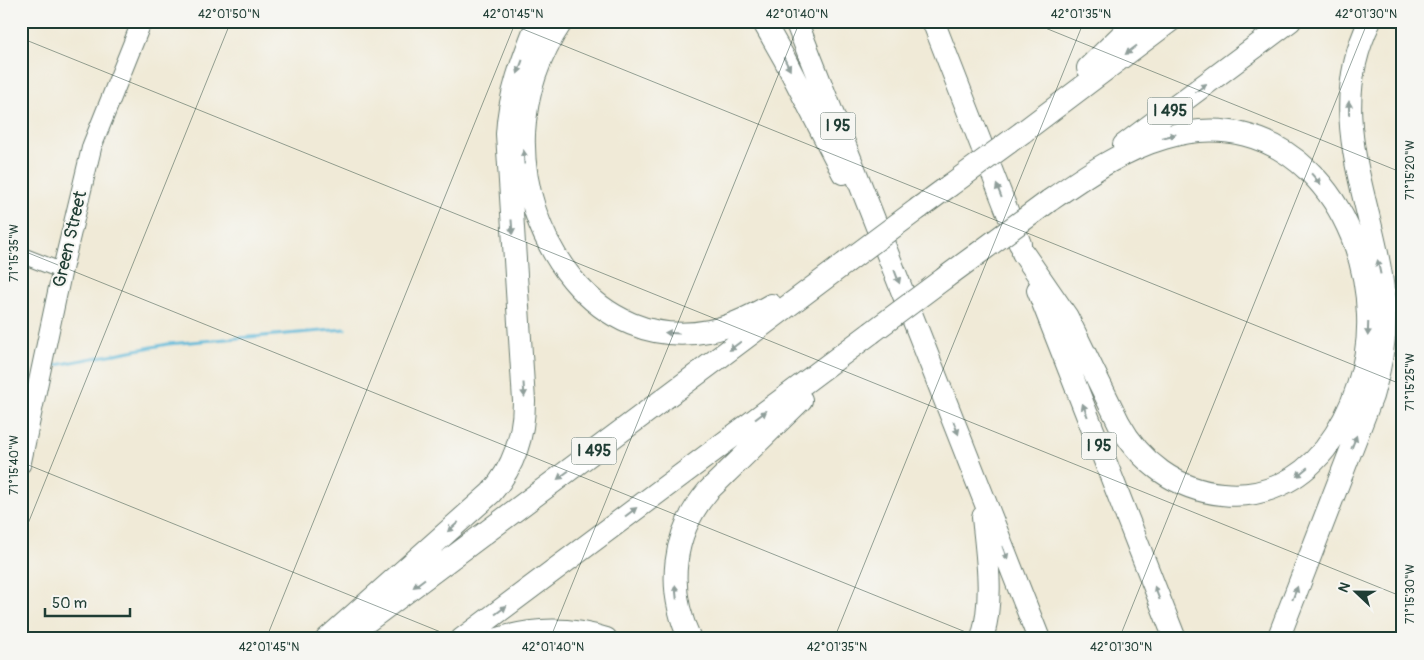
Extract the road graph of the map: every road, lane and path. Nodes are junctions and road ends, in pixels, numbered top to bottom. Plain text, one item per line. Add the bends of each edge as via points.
1 (142, 21) edge
2 (538, 21) edge
3 (562, 21) edge
4 (764, 21) edge
5 (796, 21) edge
6 (933, 21) edge
7 (1136, 21) edge
8 (1170, 21) edge
9 (1290, 21) edge
10 (1370, 21) edge
11 (1022, 132) junction
12 (1050, 200) junction
13 (879, 232) junction
14 (1023, 253) junction
15 (21, 255) edge
16 (844, 264) junction
17 (62, 271) junction
18 (871, 333) junction
19 (21, 464) edge
20 (981, 491) junction
21 (327, 639) edge
22 (344, 639) edge
23 (462, 639) edge
24 (498, 639) edge
25 (606, 639) edge
26 (690, 639) edge
27 (982, 639) edge
28 (1039, 639) edge
29 (1175, 639) edge
30 (1278, 639) edge

1 - 17 main road, Green Street via 92,146
2 -> 21 highway via 514,83 507,134 524,400 523,426 517,448 502,479 484,499
16 -> 3 highway via 749,317 709,331 648,330 620,319 594,301 564,268 547,239 532,204 525,167 524,136 529,96 541,59
4 -> 13 highway via 839,168
5 - 13 highway, I 95
14 -> 6 highway, I 95
7 - 11 highway
8 -> 11 highway, I 495
12 -> 9 highway, I 495
30 -> 10 highway via 1372,396 1381,359 1385,325 1383,291 1349,118 1353,70
11 - 16 highway, I 495, bridge
12 -> 14 highway via 1118,157 1184,133 1218,130 1241,133 1268,142 1293,157 1324,188 1340,212 1354,242 1364,279 1368,342 1360,379 1345,417 1313,462 1296,477 1275,488 1254,494 1231,495 1208,492 1164,474 1128,438 1067,317
12 - 18 highway, I 495, bridge
13 -> 20 highway, I 95
29 -> 14 highway, I 95
15 - 17 street
16 -> 22 highway, I 495
17 - 19 main road, Green Street
23 -> 18 highway, I 495
26 -> 18 highway via 678,603 675,572 681,539 694,510 713,485
20 - 27 highway via 989,586
20 -> 28 highway, I 95
24 - 25 highway via 532,631 558,630

